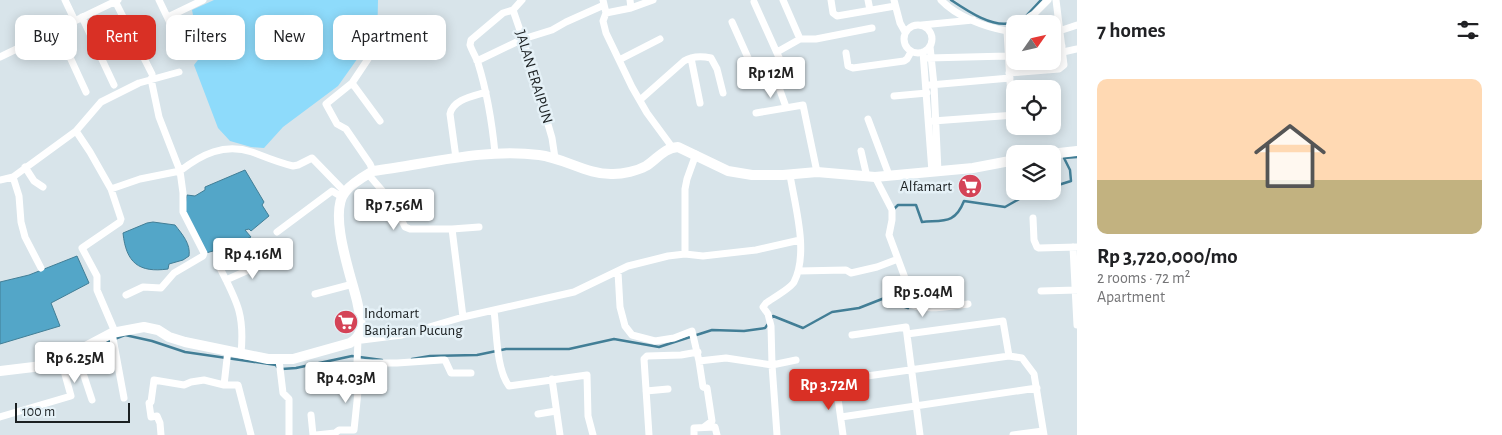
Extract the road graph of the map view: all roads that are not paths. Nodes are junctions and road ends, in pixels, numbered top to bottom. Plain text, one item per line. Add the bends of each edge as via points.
1 (65, 0) edge
2 (160, 0) edge
3 (203, 0) edge
4 (522, 0) edge
5 (653, 0) edge
6 (783, 0) edge
7 (831, 0) edge
8 (868, 0) edge
9 (941, 0) edge
10 (1048, 0) edge
11 (1056, 0) edge
12 (114, 1) edge
13 (603, 2) edge
14 (754, 2) dead end
15 (894, 3) edge
16 (630, 4) edge
17 (513, 10) junction
18 (870, 10) junction
19 (606, 13) junction
20 (167, 15) edge
21 (172, 15) edge
22 (1032, 15) edge
23 (1057, 15) edge
24 (79, 19) junction
25 (973, 20) junction
26 (732, 22) dead end
27 (1077, 25) edge
28 (922, 26) junction
29 (872, 28) dead end
30 (1061, 30) edge
31 (1006, 31) edge
32 (905, 32) junction
33 (524, 39) junction
34 (660, 39) dead end
35 (800, 39) junction
36 (1061, 44) edge
37 (1062, 49) junction
38 (1077, 49) edge
39 (15, 50) edge
40 (777, 52) junction
41 (911, 52) junction
42 (846, 53) dead end
43 (1006, 53) edge
44 (926, 56) junction
45 (0, 57) edge
46 (691, 58) junction
47 (71, 60) edge
48 (367, 60) edge
49 (619, 60) junction
50 (477, 61) junction
51 (1009, 70) edge
52 (180, 72) dead end
53 (1009, 75) junction
54 (151, 77) junction
55 (1010, 80) edge
56 (777, 82) junction
57 (352, 83) junction
58 (114, 85) dead end
59 (929, 88) junction
60 (86, 92) dead end
61 (486, 92) junction
62 (723, 94) dead end
63 (894, 96) dead end
64 (640, 100) junction
65 (700, 103) dead end
66 (786, 107) junction
67 (756, 113) dead end
68 (1006, 116) edge
69 (868, 119) dead end
70 (380, 121) dead end
71 (936, 121) junction
72 (928, 122) junction
73 (76, 131) junction
74 (672, 147) junction
75 (861, 151) dead end
76 (1077, 151) edge
77 (495, 152) junction
78 (1061, 153) edge
79 (696, 154) junction
80 (456, 158) junction
81 (555, 158) junction
82 (1006, 162) edge
83 (25, 167) junction
84 (180, 171) junction
85 (817, 172) junction
86 (935, 172) junction
87 (370, 173) junction
88 (790, 175) junction
89 (889, 175) junction
90 (13, 177) junction
91 (871, 177) junction
92 (0, 180) edge
93 (43, 187) dead end
94 (111, 189) junction
95 (343, 194) junction
96 (1033, 218) dead end
97 (479, 227) dead end
98 (452, 229) junction
99 (277, 232) dead end
100 (800, 240) junction
101 (1075, 247) edge
102 (685, 254) junction
103 (898, 259) junction
104 (271, 260) dead end
105 (219, 266) dead end
106 (41, 268) dead end
107 (799, 271) junction
108 (618, 272) junction
109 (226, 280) junction
110 (353, 284) junction
111 (1076, 290) edge
112 (1041, 291) dead end
113 (314, 294) dead end
114 (126, 295) dead end
115 (968, 304) dead end
116 (494, 311) junction
117 (463, 317) junction
118 (1077, 325) edge
119 (907, 334) junction
120 (852, 335) dead end
121 (114, 336) junction
122 (357, 339) junction
123 (228, 350) junction
124 (698, 352) junction
125 (241, 353) junction
126 (75, 356) junction
127 (1009, 356) junction
128 (358, 359) junction
129 (796, 360) dead end
130 (699, 362) junction
131 (62, 363) junction
132 (772, 364) junction
133 (279, 366) junction
134 (912, 369) junction
135 (0, 371) edge
136 (471, 373) dead end
137 (853, 378) dead end
138 (552, 379) junction
139 (836, 384) dead end
140 (224, 385) junction
141 (1037, 388) junction
142 (668, 389) dead end
143 (646, 391) junction
144 (124, 398) dead end
145 (92, 400) dead end
146 (916, 406) junction
147 (556, 411) junction
148 (538, 414) dead end
149 (311, 415) dead end
150 (0, 417) edge
151 (841, 417) junction
152 (704, 427) junction
153 (1043, 433) edge
154 (161, 435) edge
155 (251, 435) edge
156 (289, 435) edge
157 (314, 435) edge
158 (560, 435) edge
159 (593, 435) edge
160 (649, 435) edge
161 (694, 435) edge
162 (717, 435) edge
163 (777, 435) edge
164 (843, 435) edge
165 (920, 435) edge
166 (1013, 435) edge

1 - 24 street
2 - 20 street
3 - 21 street
4 - 17 street, JALAN ERAIPUN
5 - 16 street
6 - 35 street
7 - 18 street via 833,13 837,16
8 - 18 street
9 - 25 street
10 - 22 street
11 - 23 street
12 - 24 street
12 - 54 street
13 - 19 street
13 - 33 street via 552,30
14 - 40 street
15 - 18 street
15 - 32 street
16 - 19 street
17 - 33 street, JALAN ERAIPUN
17 - 50 street via 503,13 471,40
19 - 49 street via 603,25
24 - 58 street
25 - 28 street
25 - 31 street
26 - 56 street via 757,78 764,82
27 - 30 street
28 - 32 street via 912,26
28 - 44 street via 932,36
29 - 35 street
32 - 41 street via 904,41
33 - 50 street
33 - 81 street, JALAN ERAIPUN
34 - 49 street
35 - 40 street
36 - 37 street
37 - 38 street
37 - 53 street via 1064,65 1059,69
39 - 45 street
40 - 56 street via 786,76
41 - 42 street via 904,60 853,68 848,66
41 - 44 street
43 - 44 street
44 - 59 street
46 - 62 street via 711,58
46 - 64 street
46 - 65 street
47 - 60 street
48 - 57 street
49 - 64 street
50 - 61 street
51 - 53 street
52 - 54 street via 161,78
53 - 55 street
53 - 59 street
54 - 73 street via 101,102
54 - 84 street via 159,117
56 - 66 street
57 - 70 street
57 - 87 street via 326,104 337,124 346,129 370,164
59 - 63 street
59 - 71 street
59 - 72 street
61 - 77 street
61 - 80 street via 451,109
64 - 74 street
66 - 67 street
66 - 85 street via 804,106
68 - 71 street
69 - 89 street
71 - 72 street
71 - 86 street
72 - 86 street
73 - 83 street
73 - 94 street
74 - 79 street via 678,146
74 - 81 street via 643,168 619,174 603,173
75 - 91 street
76 - 78 street
77 - 80 street
77 - 81 street
79 - 88 street via 736,174
79 - 102 street via 685,195
80 - 87 street
82 - 86 street
83 - 90 street
83 - 93 street via 34,181
84 - 94 street
84 - 95 street via 208,152 230,149 249,151 293,166 312,158
84 - 114 street via 183,212 203,256 174,273 161,288 143,287
85 - 88 street
85 - 91 street
86 - 89 street
87 - 95 street
87 - 98 street via 398,209 405,227
88 - 100 street
89 - 91 street
90 - 92 street
90 - 106 street via 25,237
91 - 103 street via 892,210 889,235
94 - 121 street via 120,222 82,248 96,274 97,290
95 - 99 street via 330,192
95 - 110 street via 338,211 340,232
96 - 101 street via 1037,247
97 - 98 street
98 - 117 street
100 - 102 street via 756,250 703,256
100 - 107 street
101 - 111 street
102 - 108 street via 628,266
103 - 107 street via 851,273 846,270
103 - 115 street via 909,303 913,307
104 - 109 street
105 - 109 street
107 - 132 street via 793,284 763,307 771,326
108 - 116 street via 574,292
108 - 124 street via 620,307 625,326 632,335 655,341 685,333 694,335
109 - 125 street via 238,305 242,326
110 - 113 street
110 - 122 street via 360,315
111 - 112 street
111 - 118 street
116 - 117 street
116 - 138 street via 500,358 509,386
117 - 122 street via 402,335
119 - 120 street via 906,327
119 - 127 street via 1003,321
119 - 134 street
121 - 123 street via 144,326 169,337
121 - 126 street
121 - 144 street
122 - 128 street
122 - 133 street
123 - 125 street
123 - 140 street
124 - 130 street
124 - 143 street via 645,357
125 - 133 street
126 - 131 street
126 - 145 street
127 - 134 street
127 - 141 street via 1022,358 1034,374
128 - 136 street via 397,363 445,360 451,373
128 - 157 street via 360,382 354,430
129 - 132 street
130 - 132 street via 726,358
130 - 152 street via 712,421
131 - 135 street
131 - 150 street via 71,396
132 - 163 street
133 - 156 street via 284,395 290,400
134 - 137 street
134 - 146 street
138 - 147 street
138 - 159 street via 587,375 588,416
139 - 151 street
140 - 154 street via 204,380 184,385 154,380 149,403 151,417 157,416 160,423
140 - 155 street via 238,385
141 - 146 street
141 - 153 street
142 - 143 street
143 - 160 street
146 - 151 street
146 - 165 street
147 - 148 street
147 - 158 street
149 - 157 street
151 - 164 street
152 - 161 street via 694,428
152 - 162 street via 715,426
153 - 166 street

